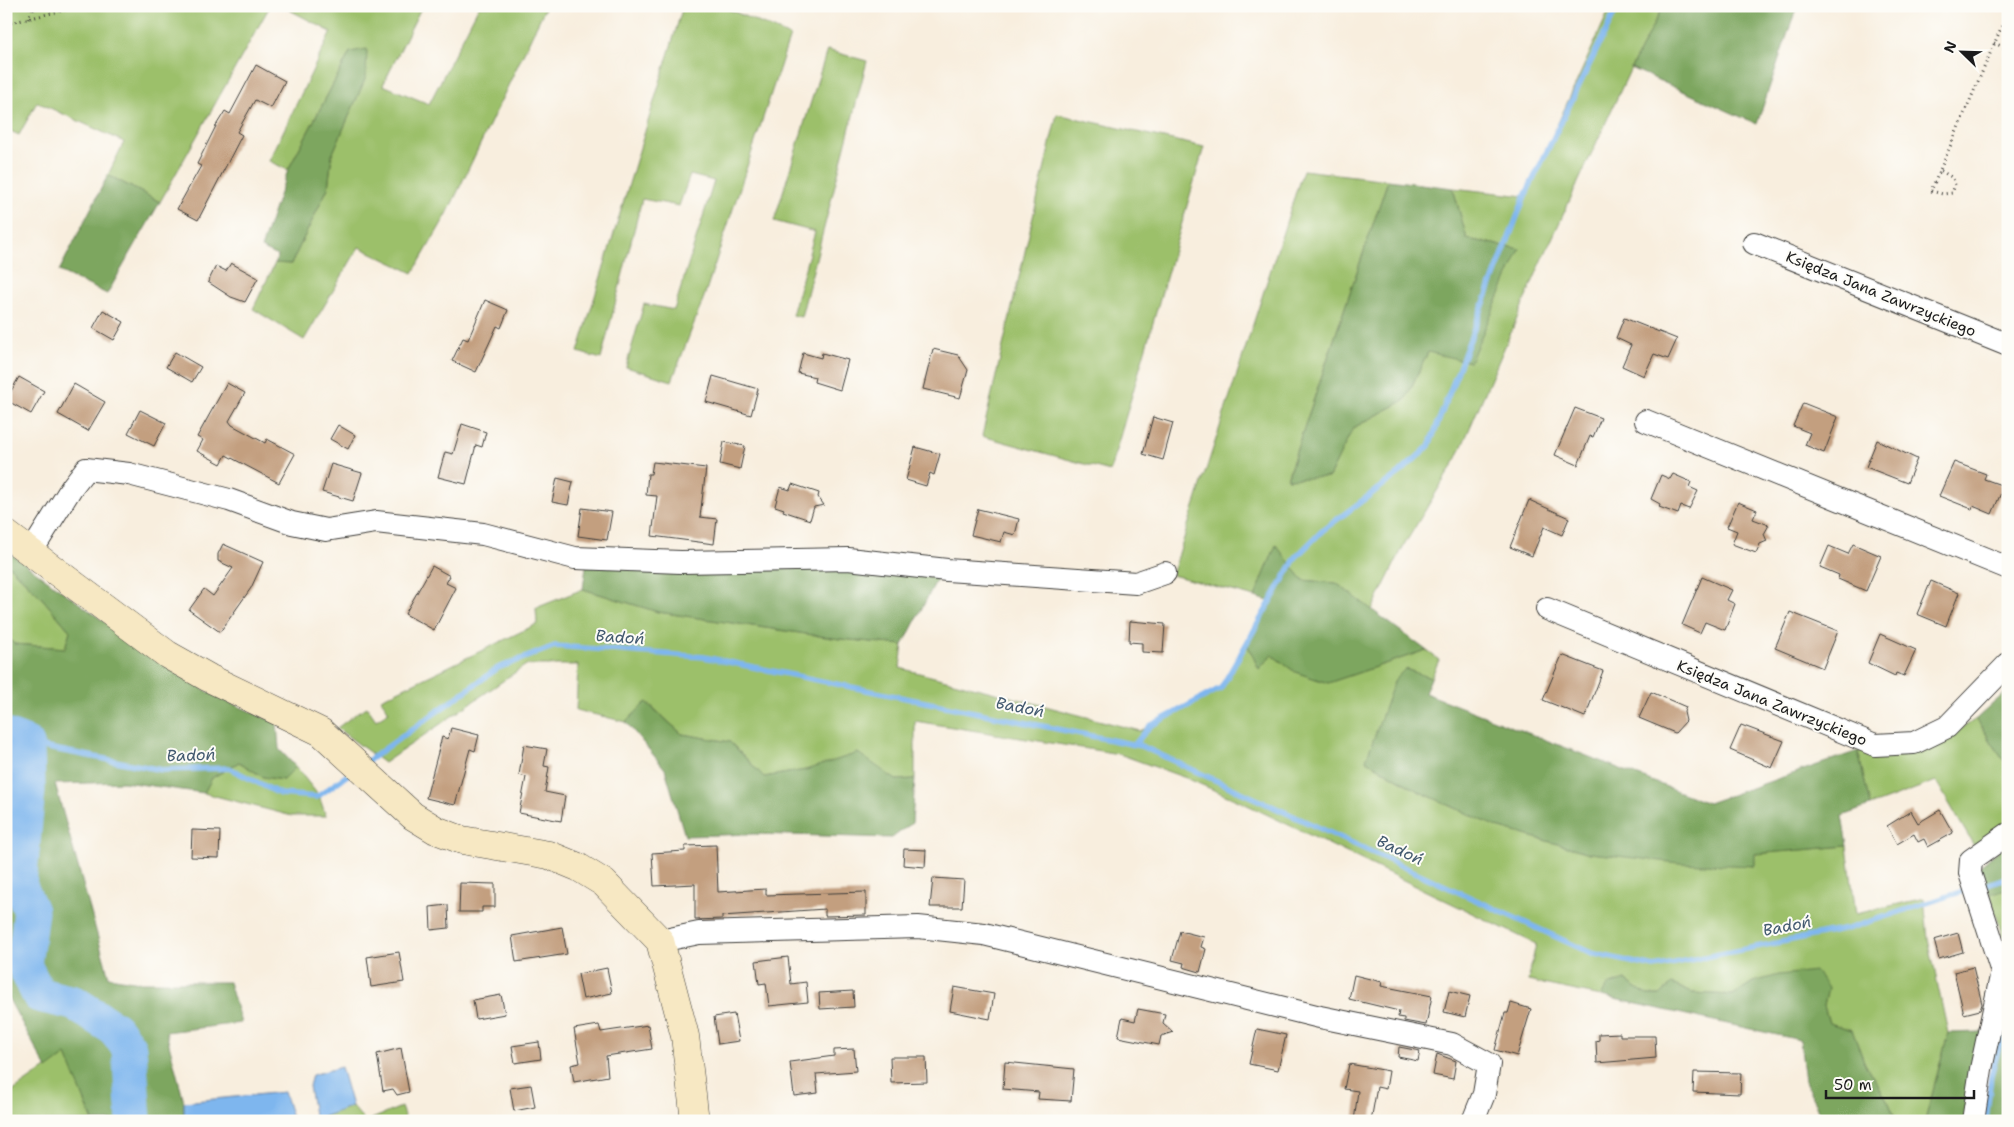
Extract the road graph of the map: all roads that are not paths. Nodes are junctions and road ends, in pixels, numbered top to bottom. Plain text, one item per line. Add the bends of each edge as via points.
1 (1754, 243) dead end
2 (2008, 345) edge
3 (1646, 421) dead end
4 (6, 534) edge
5 (30, 554) junction
6 (2008, 568) edge
7 (1165, 573) dead end
8 (1547, 609) dead end
9 (2008, 664) edge
10 (2008, 834) edge
11 (660, 941) junction
12 (695, 1121) edge
13 (1473, 1121) edge
14 (1973, 1121) edge

1 - 2 street, Księdza Jana Zawrzyckiego
3 - 6 street
4 - 5 street
5 - 7 street via 86,469 129,474 229,500 292,523 326,530 376,522 483,534 575,558 681,562 848,559 947,570 1136,583
5 - 11 street via 168,655 321,732 413,816 462,840 549,855 583,870 604,883
8 - 9 street, Księdza Jana Zawrzyckiego via 1874,745 1914,743 1947,727
10 - 14 street via 1971,860 1970,874 2002,972
11 - 12 street via 685,1036
11 - 13 street via 699,932 918,926 984,934 1320,1017 1452,1044 1488,1064 1484,1094

